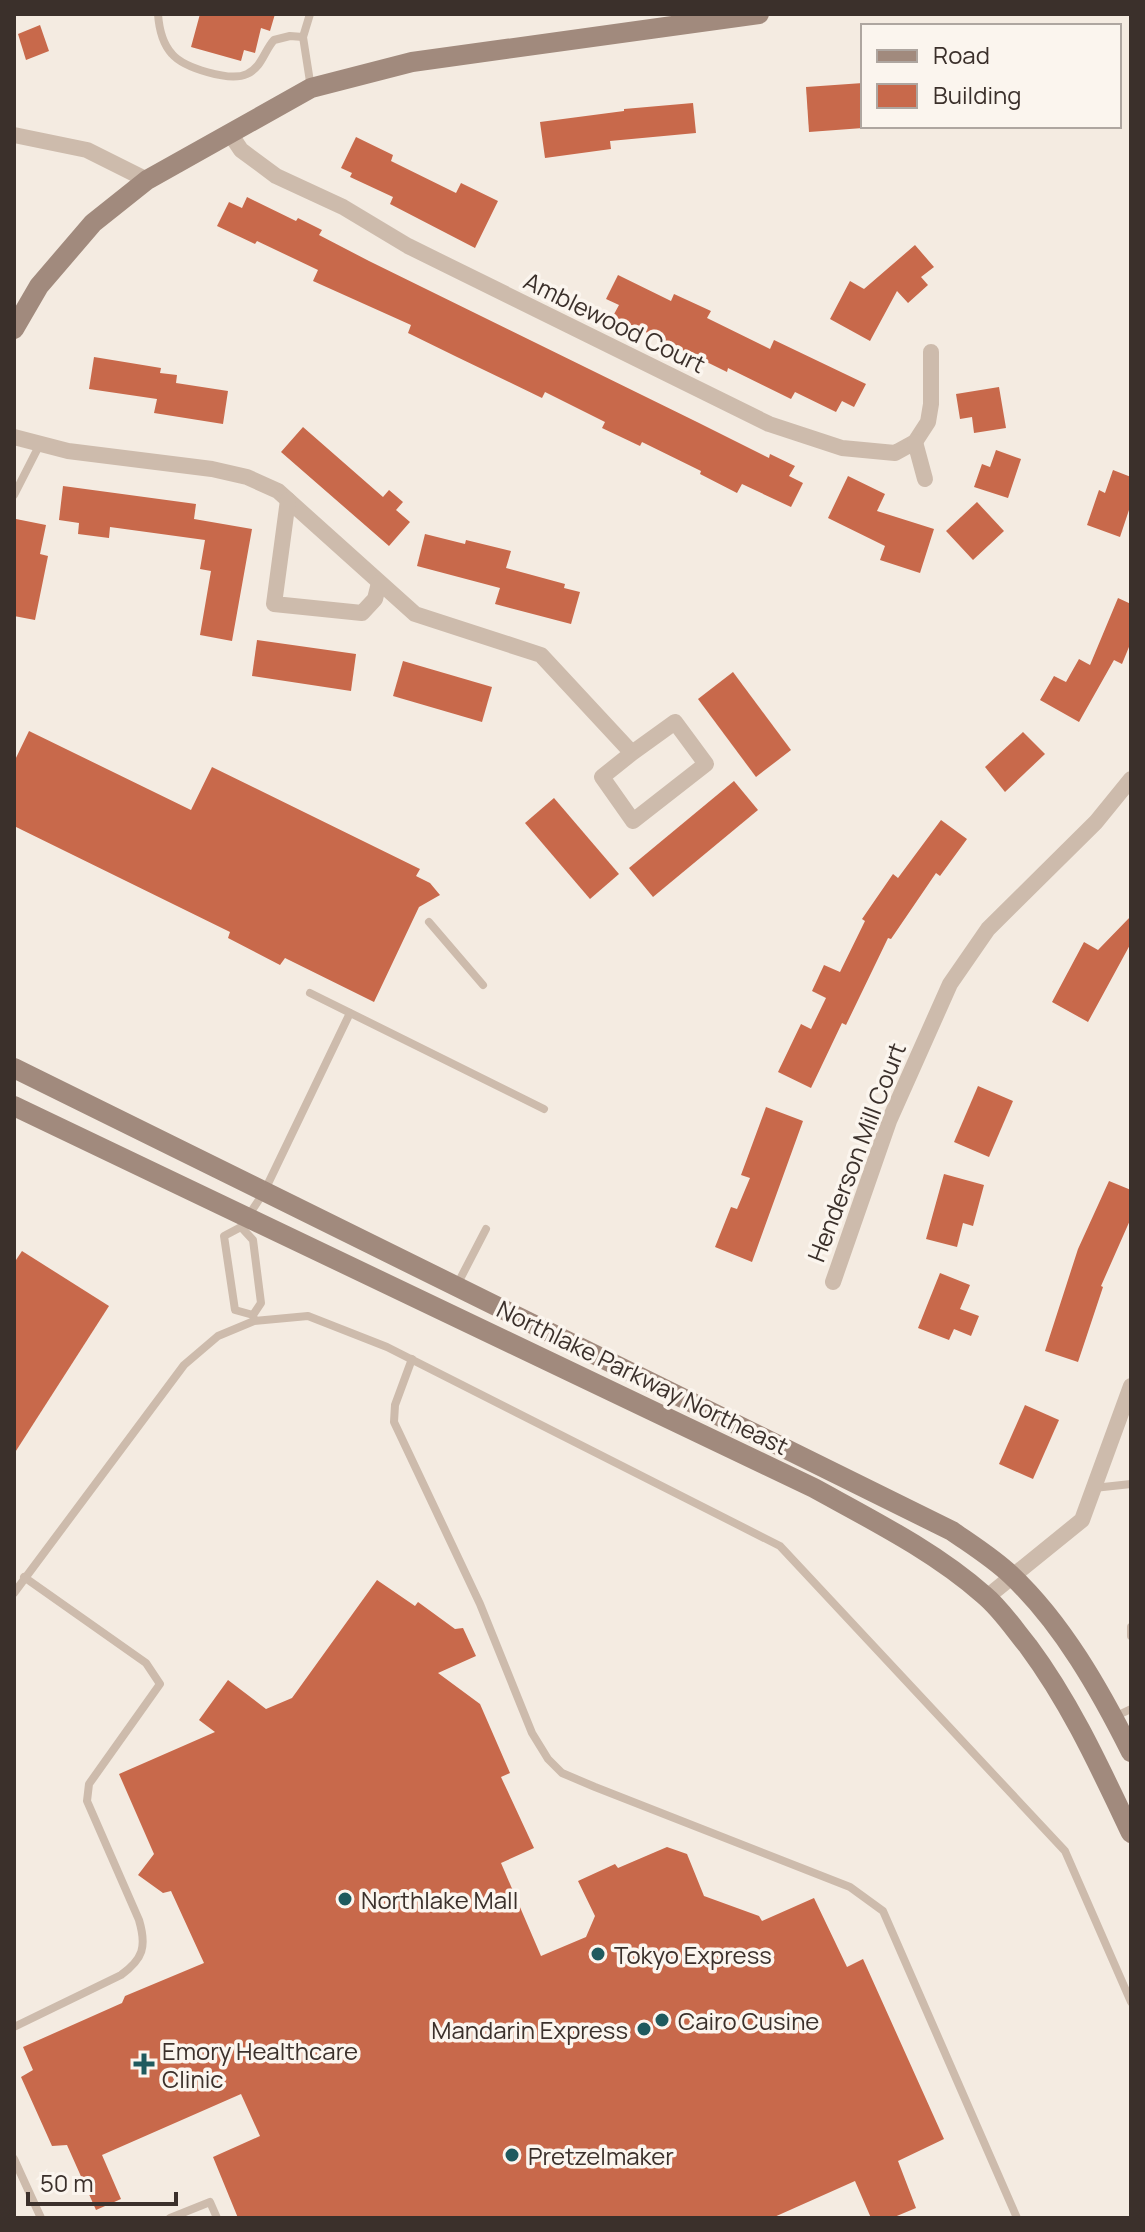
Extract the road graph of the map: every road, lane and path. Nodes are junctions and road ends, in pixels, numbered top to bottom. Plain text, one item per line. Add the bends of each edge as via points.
1 (158, 14) edge
2 (310, 14) edge
3 (759, 14) edge
4 (303, 37) junction
5 (311, 88) junction
6 (14, 135) edge
7 (231, 135) junction
8 (147, 180) junction
9 (14, 329) edge
10 (931, 352) dead end
11 (14, 437) edge
12 (915, 442) junction
13 (40, 444) junction
14 (925, 479) dead end
15 (14, 495) edge
16 (288, 500) junction
17 (379, 583) junction
18 (632, 753) junction
19 (1131, 779) edge
20 (429, 922) dead end
21 (483, 985) dead end
22 (310, 993) dead end
23 (350, 1013) junction
24 (14, 1068) edge
25 (14, 1106) edge
26 (544, 1109) dead end
27 (264, 1192) junction
28 (244, 1222) junction
29 (486, 1229) dead end
30 (833, 1282) dead end
31 (457, 1286) junction
32 (253, 1318) junction
33 (412, 1359) junction
34 (1131, 1386) edge
35 (1131, 1484) edge
36 (1094, 1488) junction
37 (24, 1577) junction
38 (1013, 1577) junction
39 (14, 1593) edge
40 (987, 1597) junction
41 (1131, 1627) edge
42 (1131, 1636) edge
43 (1122, 1713) edge
44 (1131, 1752) edge
45 (1131, 1833) edge
46 (1131, 2002) edge
47 (14, 2027) edge
48 (14, 2159) edge
49 (41, 2218) edge
50 (170, 2218) edge
51 (217, 2218) edge
52 (1017, 2218) edge

1 - 4 lane via 160,34 172,54 188,66 236,77 259,64 274,40
2 - 4 lane
3 - 5 street via 412,62
4 - 5 lane
5 - 7 street
6 - 8 street via 87,150
7 - 8 street
7 - 12 street, Amblewood Court via 241,150 276,176 769,424 842,448 895,453
8 - 9 street via 93,223 39,286
10 - 12 street via 928,422
11 - 13 street
12 - 14 street
13 - 15 lane
13 - 16 street via 247,477
16 - 17 street
16 - 17 street via 274,604 362,613 375,599
17 - 18 street via 415,614 541,655
18 - 18 street via 675,722 706,764 633,821 602,777
19 - 30 street, Henderson Mill Court via 1096,822 988,929 950,984 889,1121
20 - 21 lane
22 - 23 lane
23 - 26 lane
23 - 27 lane
24 - 27 street, Northlake Parkway Northeast
25 - 28 street, Northlake Parkway Northeast
27 - 28 lane
27 - 31 street, Northlake Parkway Northeast
28 - 32 lane via 253,1240 261,1303
28 - 32 lane via 224,1236 235,1310
28 - 40 street, Northlake Parkway Northeast via 814,1488 895,1532
29 - 31 lane
31 - 38 street, Northlake Parkway Northeast via 952,1531
32 - 33 lane via 308,1316
32 - 37 lane via 218,1336 184,1365
33 - 46 lane via 780,1546 1065,1851
33 - 52 lane via 394,1422 548,1759 562,1773 595,1787 850,1887 883,1911
34 - 36 street
35 - 36 lane
36 - 38 street via 1082,1520
37 - 39 lane
37 - 47 lane via 146,1663 160,1684 89,1784 87,1801 139,1920 142,1950 121,1975
38 - 40 street
38 - 43 street, Northlake Parkway Northeast
40 - 45 street, Northlake Parkway Northeast via 1054,1681
41 - 42 lane
43 - 44 street, Northlake Parkway Northeast
48 - 49 lane
50 - 51 lane via 210,2202

